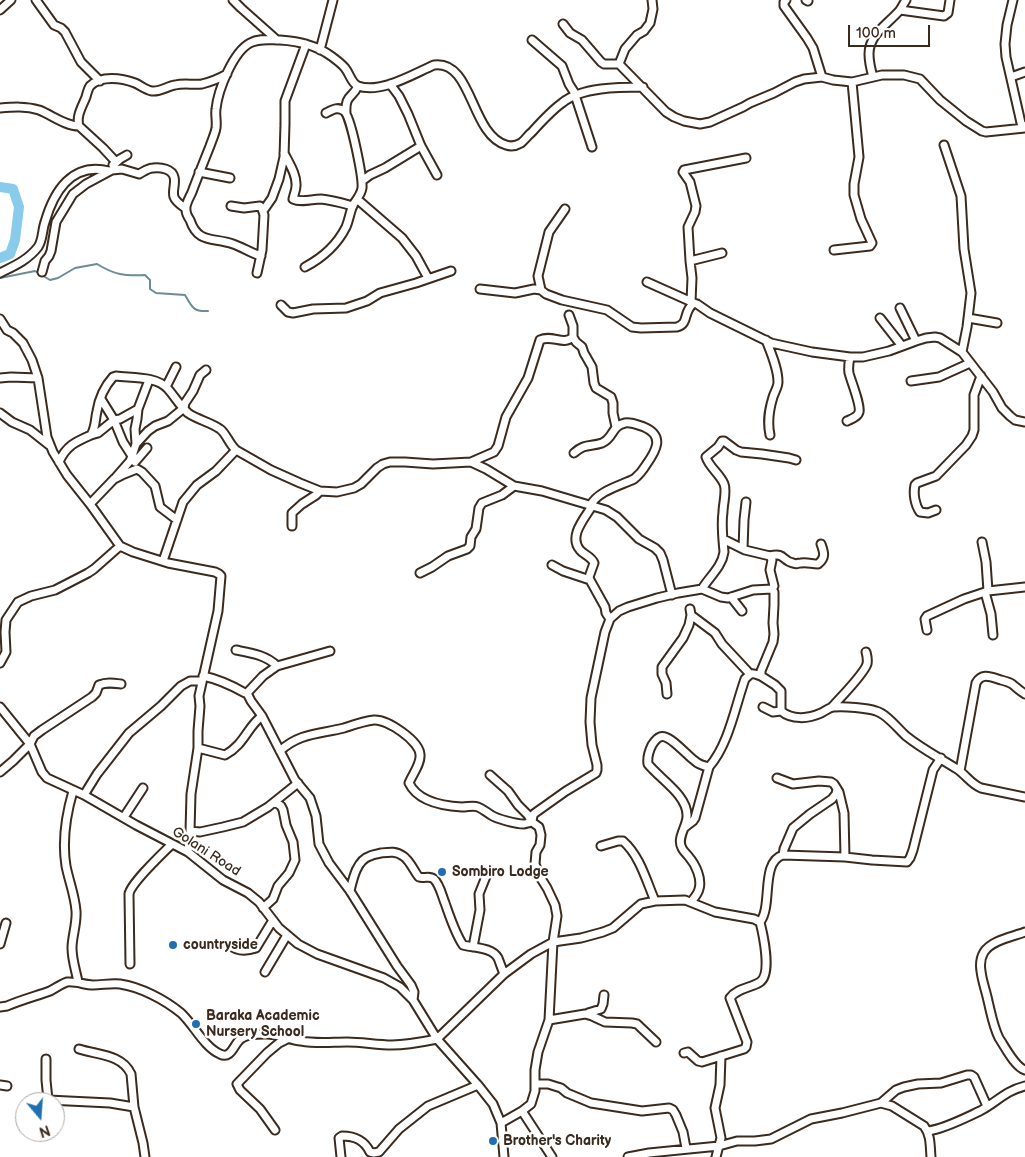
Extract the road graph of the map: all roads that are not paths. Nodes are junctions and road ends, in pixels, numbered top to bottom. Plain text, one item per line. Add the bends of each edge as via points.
1 (11, 0) edge
2 (36, 0) edge
3 (234, 0) edge
4 (333, 0) edge
5 (652, 0) edge
6 (906, 0) edge
7 (950, 0) edge
8 (1014, 0) edge
9 (784, 1) edge
10 (0, 10) edge
11 (900, 10) junction
12 (563, 24) dead end
13 (277, 40) junction
14 (532, 40) dead end
15 (306, 44) junction
16 (320, 50) junction
17 (620, 64) junction
18 (1025, 72) edge
19 (228, 74) junction
20 (822, 77) junction
21 (873, 77) junction
22 (1011, 77) junction
23 (100, 81) junction
24 (852, 82) junction
25 (390, 84) junction
26 (358, 86) junction
27 (643, 87) junction
28 (575, 95) junction
29 (0, 108) edge
30 (326, 113) dead end
31 (346, 113) junction
32 (79, 126) junction
33 (1025, 128) edge
34 (944, 145) dead end
35 (421, 146) junction
36 (592, 147) dead end
37 (284, 154) junction
38 (127, 155) dead end
39 (746, 158) dead end
40 (116, 162) junction
41 (111, 171) junction
42 (200, 172) junction
43 (437, 175) dead end
44 (230, 178) dead end
45 (362, 181) junction
46 (357, 200) junction
47 (232, 206) dead end
48 (353, 206) junction
49 (186, 208) junction
50 (565, 209) dead end
51 (263, 211) junction
52 (834, 250) dead end
53 (722, 253) dead end
54 (261, 256) junction
55 (690, 261) junction
56 (305, 267) dead end
57 (451, 270) dead end
58 (42, 272) dead end
59 (0, 273) edge
60 (257, 273) dead end
61 (428, 278) junction
62 (646, 282) dead end
63 (480, 289) dead end
64 (541, 290) junction
65 (693, 302) junction
66 (281, 305) dead end
67 (900, 308) dead end
68 (569, 315) dead end
69 (880, 318) dead end
70 (968, 318) junction
71 (0, 319) edge
72 (997, 324) dead end
73 (573, 337) junction
74 (766, 340) junction
75 (916, 341) junction
76 (902, 346) junction
77 (962, 352) junction
78 (850, 356) junction
79 (970, 363) junction
80 (176, 367) dead end
81 (206, 370) dead end
82 (981, 376) junction
83 (0, 378) edge
84 (38, 378) junction
85 (149, 380) junction
86 (911, 381) dead end
87 (166, 387) junction
88 (101, 399) junction
89 (184, 408) junction
90 (138, 409) junction
91 (0, 413) edge
92 (114, 420) junction
93 (847, 421) dead end
94 (1025, 422) edge
95 (616, 427) junction
96 (91, 435) junction
97 (770, 435) dead end
98 (50, 446) junction
99 (147, 448) dead end
100 (236, 450) junction
101 (134, 453) junction
102 (574, 453) dead end
103 (796, 460) dead end
104 (59, 462) junction
105 (471, 462) junction
106 (122, 475) junction
107 (114, 480) junction
108 (514, 486) junction
109 (320, 491) junction
110 (746, 502) dead end
111 (90, 504) junction
112 (591, 506) junction
113 (936, 510) dead end
114 (177, 520) junction
115 (292, 526) dead end
116 (723, 539) junction
117 (982, 542) dead end
118 (822, 544) dead end
119 (120, 546) junction
120 (743, 549) junction
121 (770, 556) junction
122 (163, 561) junction
123 (552, 566) dead end
124 (420, 573) dead end
125 (590, 580) junction
126 (1025, 586) edge
127 (702, 590) junction
128 (772, 590) junction
129 (987, 592) junction
130 (672, 595) junction
131 (731, 597) junction
132 (742, 611) dead end
133 (610, 619) junction
134 (927, 630) dead end
135 (993, 635) dead end
136 (236, 650) dead end
137 (330, 651) dead end
138 (866, 652) dead end
139 (0, 663) edge
140 (277, 666) junction
141 (750, 674) junction
142 (761, 676) junction
143 (202, 679) junction
144 (121, 684) dead end
145 (247, 693) junction
146 (667, 694) dead end
147 (1025, 694) edge
148 (832, 706) junction
149 (0, 707) edge
150 (763, 707) dead end
151 (781, 711) junction
152 (262, 716) junction
153 (30, 744) junction
154 (198, 748) junction
155 (280, 751) junction
156 (940, 758) junction
157 (709, 767) junction
158 (960, 771) junction
159 (0, 772) edge
160 (490, 776) dead end
161 (777, 778) dead end
162 (298, 784) junction
163 (143, 788) dead end
164 (837, 788) junction
165 (73, 790) junction
166 (84, 795) junction
167 (1025, 797) edge
168 (275, 802) junction
169 (124, 817) junction
170 (532, 822) junction
171 (684, 828) junction
172 (190, 831) junction
173 (172, 844) junction
174 (601, 846) dead end
175 (188, 852) junction
176 (782, 855) junction
177 (845, 858) junction
178 (486, 874) dead end
179 (350, 890) junction
180 (655, 901) junction
181 (691, 902) junction
182 (263, 908) junction
183 (273, 920) junction
184 (760, 922) junction
185 (6, 923) dead end
186 (1025, 932) edge
187 (287, 935) junction
188 (553, 942) junction
189 (0, 944) edge
190 (230, 945) dead end
191 (474, 947) junction
192 (130, 964) dead end
193 (265, 972) dead end
194 (504, 974) junction
195 (78, 982) junction
196 (604, 995) dead end
197 (413, 1000) junction
198 (0, 1006) edge
199 (585, 1014) junction
200 (549, 1020) junction
201 (287, 1038) junction
202 (437, 1039) junction
203 (656, 1042) dead end
204 (79, 1049) dead end
205 (684, 1053) dead end
206 (721, 1056) junction
207 (46, 1059) dead end
208 (1025, 1070) edge
209 (534, 1084) junction
210 (478, 1085) junction
211 (1025, 1086) edge
212 (881, 1103) junction
213 (987, 1106) junction
214 (134, 1107) junction
215 (522, 1111) junction
216 (502, 1123) junction
217 (275, 1130) dead end
218 (928, 1130) junction
219 (719, 1146) junction
220 (686, 1148) junction
221 (145, 1157) edge
222 (342, 1157) edge
223 (504, 1157) edge
224 (552, 1157) edge
225 (628, 1157) edge
226 (716, 1157) edge
227 (931, 1157) edge

1 - 10 street
2 - 23 street via 54,24 65,32 84,66
3 - 13 street
4 - 16 street
5 - 17 street via 650,23 625,49
6 - 11 street
7 - 11 street via 948,13 944,16
8 - 22 street via 1005,44
9 - 20 street via 784,6 813,48
11 - 21 street via 872,42 869,56
12 - 17 street via 601,62
13 - 15 street
13 - 19 street via 249,44 237,54
14 - 28 street via 562,66
15 - 16 street
15 - 37 street via 285,101
16 - 26 street via 344,67
17 - 27 street
18 - 22 street
19 - 23 street via 202,84 173,85 155,91 121,79
19 - 42 street via 217,103 216,128
20 - 24 street
20 - 27 street via 795,82 700,124 666,112
21 - 24 street
21 - 33 street via 904,75 920,79 940,100 982,131
22 - 33 street
23 - 32 street via 89,88 78,116
24 - 52 street via 859,157 854,195 872,243 870,246
25 - 26 street via 371,88
25 - 28 street via 434,65 450,68 460,78 487,131 509,146 521,143 564,101
25 - 35 street via 399,96
26 - 31 street via 347,100
27 - 28 street via 603,89
28 - 36 street
29 - 32 street via 38,110
30 - 31 street via 336,108
31 - 45 street
32 - 40 street
34 - 70 street via 960,196 965,263 971,294
35 - 43 street
35 - 45 street
37 - 48 street via 295,179 293,199 320,199
37 - 51 street via 276,187
38 - 40 street
39 - 55 street via 684,170 696,206 688,227
40 - 41 street
41 - 49 street via 122,169 139,174 153,168 168,170 175,179 174,197
41 - 58 street via 73,194 56,222 51,251
41 - 59 street via 86,171 68,179 53,201 38,247 20,264
42 - 44 street
42 - 49 street
45 - 46 street
46 - 48 street
46 - 61 street via 402,238
47 - 51 street via 260,206
48 - 56 street via 336,243
49 - 54 street via 190,223 202,238 223,241
50 - 64 street via 549,232 538,276
51 - 54 street
53 - 55 street
54 - 60 street
55 - 65 street
57 - 61 street
61 - 66 street via 346,308 293,313
62 - 65 street
63 - 64 street via 515,293
64 - 65 street via 562,300 607,310 632,327 641,328 682,325
65 - 74 street
67 - 75 street
68 - 73 street
69 - 76 street
70 - 72 street
70 - 77 street
71 - 84 street via 26,347
73 - 95 street via 592,367 596,388 611,397
73 - 105 street via 566,342 550,338 540,340 528,378 506,417 498,446 494,452
74 - 78 street via 791,348
74 - 97 street via 778,380 768,420
75 - 76 street
75 - 77 street via 935,337
76 - 78 street via 870,356
77 - 79 street
78 - 93 street via 848,366 859,412
79 - 82 street
79 - 86 street via 939,376
80 - 87 street
81 - 89 street via 200,375
82 - 94 street via 1002,408 1015,420
82 - 113 street via 974,395 972,436 936,476 915,485 914,494 920,512
83 - 84 street
84 - 98 street
85 - 87 street
85 - 88 street via 113,377
85 - 90 street
87 - 89 street
88 - 92 street
88 - 96 street
89 - 100 street via 220,429
89 - 101 street via 148,431
90 - 92 street
90 - 101 street
91 - 98 street
92 - 96 street
92 - 101 street via 123,442
95 - 102 street via 606,441 584,446
95 - 112 street via 631,423 643,427 656,437 657,446 638,476 600,495
96 - 104 street via 69,446
98 - 104 street
99 - 101 street via 141,456
100 - 109 street via 271,470
100 - 114 street via 190,492
101 - 106 street
101 - 107 street
103 - 116 street via 741,452 724,441 708,456 706,459 724,486
104 - 111 street
105 - 108 street
105 - 109 street via 390,462 377,468 354,488
106 - 107 street
106 - 114 street via 137,470 142,472 155,486 160,507
107 - 111 street
108 - 112 street
108 - 124 street via 482,503 467,549
109 - 115 street via 292,513
110 - 120 street
111 - 119 street
112 - 125 street via 576,533 580,550 594,563
112 - 130 street via 617,517 639,539 660,552
114 - 122 street
116 - 120 street
116 - 127 street via 724,556
117 - 129 street
118 - 121 street via 824,556 818,564 794,564 776,554
119 - 122 street
119 - 139 street via 94,570 55,590 18,602 6,620 6,652
120 - 121 street
121 - 128 street
122 - 143 street via 221,576 218,611
123 - 125 street
125 - 133 street
126 - 129 street
127 - 130 street
127 - 131 street
128 - 131 street via 753,590
128 - 142 street via 773,642
129 - 134 street via 927,616
129 - 135 street
130 - 133 street via 619,611
131 - 132 street
133 - 170 street via 591,698 590,722 596,774 535,813
136 - 140 street via 260,656
137 - 140 street
138 - 148 street via 866,666
140 - 145 street
141 - 142 street
141 - 146 street via 715,633 690,612 683,638 662,667
141 - 157 street via 742,687 729,729
142 - 151 street via 781,691
143 - 145 street via 219,680
143 - 154 street
143 - 166 street via 180,686 129,732
144 - 153 street via 99,685 92,697 34,736
145 - 152 street, Golani Road
147 - 158 street via 1010,683 988,676 978,679
148 - 151 street via 804,718
148 - 156 street via 881,713 924,750
149 - 153 street, Golani Road
150 - 151 street via 773,712
152 - 154 street via 231,752 225,755
152 - 155 street, Golani Road
153 - 159 street
153 - 165 street, Golani Road via 44,774
154 - 172 street via 191,794
155 - 162 street, Golani Road
155 - 170 street via 305,735 376,720 392,726 416,745 420,755 409,783 419,795 449,806 481,808 502,819 524,824
156 - 158 street
156 - 177 street via 932,770 909,860
157 - 171 street via 695,818
157 - 171 street via 696,763 663,736 658,737 649,751 648,764 680,795 686,807
158 - 167 street via 981,788
160 - 170 street via 508,790
161 - 164 street via 793,784 831,782
162 - 168 street
162 - 179 street, Golani Road via 312,802 319,844
163 - 169 street
164 - 176 street via 832,799 793,828
164 - 177 street via 844,813
165 - 166 street, Golani Road
165 - 195 street via 64,846 76,909 72,953
166 - 169 street, Golani Road
168 - 172 street via 243,822 200,832
168 - 182 street via 283,810 295,860 273,899
169 - 173 street, Golani Road
170 - 188 street via 539,827 541,835 535,864 557,916
171 - 181 street via 681,846 695,865 700,882 699,891
172 - 175 street
173 - 175 street, Golani Road
173 - 192 street via 130,889
174 - 180 street via 623,841 628,846
175 - 182 street, Golani Road via 224,880 248,893
176 - 177 street
176 - 184 street via 775,858 772,866 765,913
178 - 191 street via 479,894
179 - 191 street via 363,860 391,851 398,853 412,865 418,876 434,880 461,942
179 - 197 street, Golani Road via 412,985
180 - 181 street
180 - 188 street via 641,904 613,928
181 - 184 street via 714,912
182 - 183 street, Golani Road
183 - 187 street, Golani Road
183 - 190 street via 256,948 245,951
184 - 206 street via 766,975 761,982 734,993 730,998 747,1044 744,1049
185 - 189 street
186 - 208 street via 997,942 986,950 981,970 999,1037 1017,1065
187 - 193 street
187 - 197 street, Golani Road via 317,954 384,978
188 - 194 street
188 - 200 street
191 - 194 street via 488,950 498,957
194 - 202 street
195 - 198 street via 66,982 53,990
195 - 201 street via 130,986 162,1000 187,1019 220,1055 230,1053 246,1036 265,1034
196 - 199 street via 601,1009
197 - 202 street, Golani Road
199 - 200 street
199 - 203 street via 605,1022 637,1024
200 - 209 street via 538,1052
201 - 202 street via 391,1045
201 - 217 street via 267,1053 237,1084
202 - 210 street, Golani Road
204 - 214 street via 123,1063 131,1074
205 - 206 street via 688,1052 702,1062
206 - 219 street via 715,1108 720,1131
207 - 214 street via 49,1100
209 - 215 street via 531,1104
209 - 220 street via 561,1088 591,1103 642,1111 669,1108 676,1115
210 - 216 street, Golani Road via 493,1104
210 - 222 street via 422,1110 379,1152 370,1152 357,1138 342,1136 339,1138
211 - 213 street
212 - 213 street via 904,1087 941,1083 971,1075
212 - 218 street via 899,1110
212 - 219 street via 811,1119 771,1139
213 - 218 street via 939,1129
214 - 221 street
215 - 216 street
215 - 224 street
216 - 223 street, Golani Road
218 - 227 street
219 - 220 street
219 - 226 street
220 - 225 street

